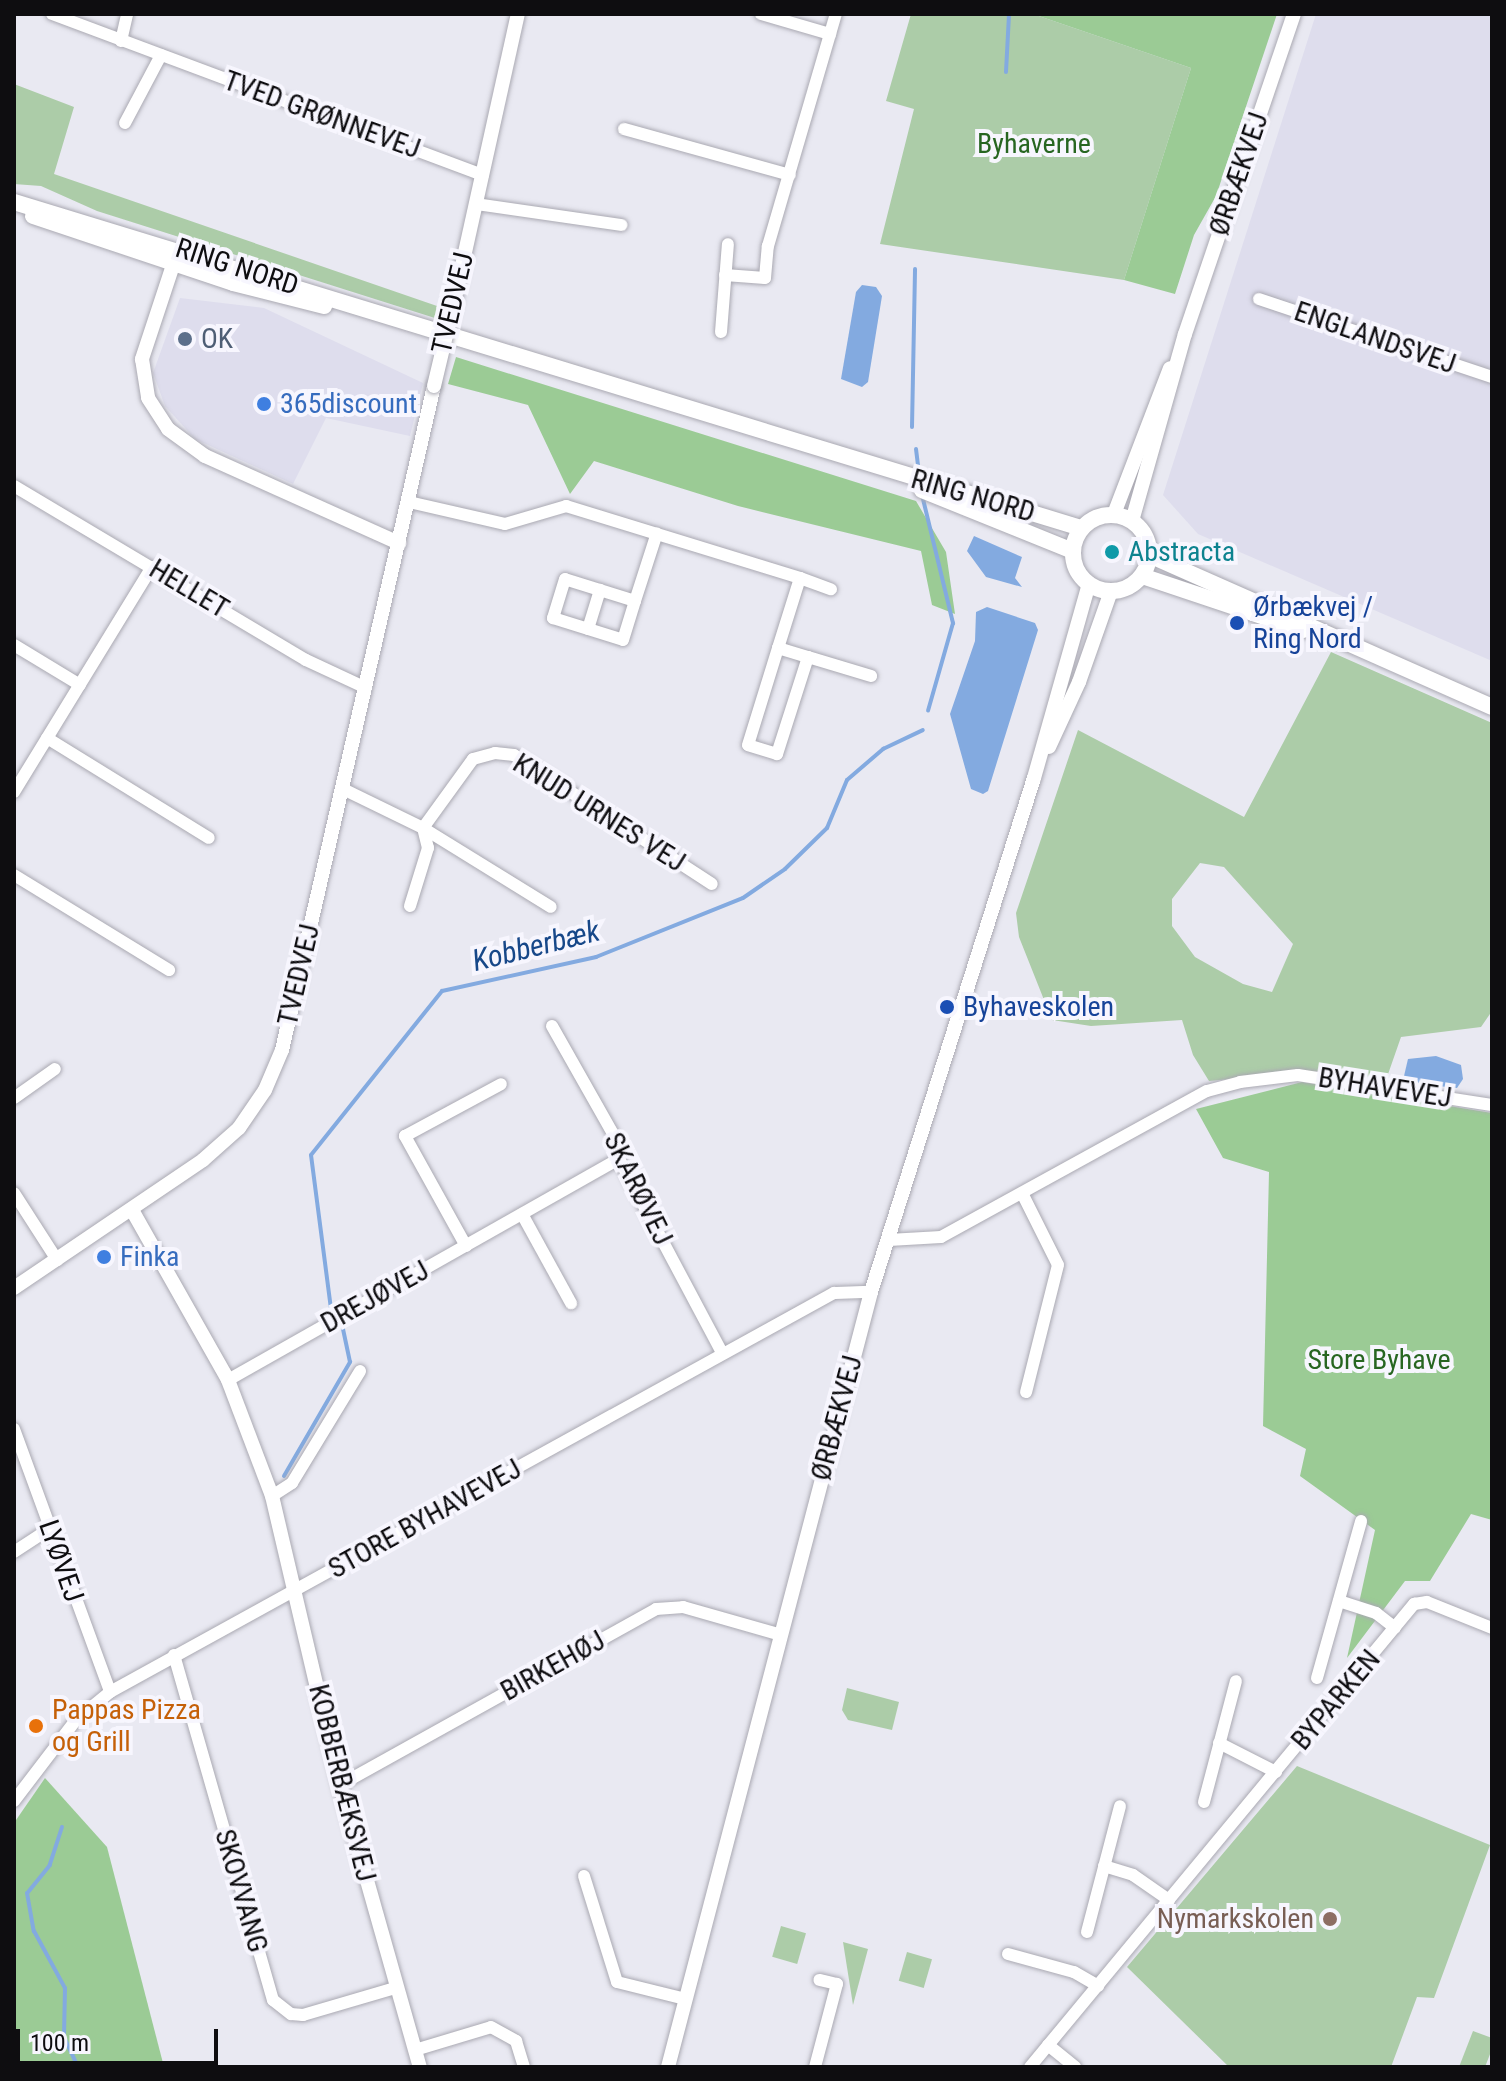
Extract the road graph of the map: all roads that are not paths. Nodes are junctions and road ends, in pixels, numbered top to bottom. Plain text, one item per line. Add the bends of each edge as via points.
1 (52, 14) edge
2 (127, 14) edge
3 (518, 14) edge
4 (761, 14) edge
5 (836, 14) edge
6 (1294, 14) edge
7 (830, 34) junction
8 (121, 41) junction
9 (161, 55) junction
10 (125, 123) dead end
11 (624, 129) dead end
12 (483, 175) junction
13 (790, 175) junction
14 (14, 202) edge
15 (476, 204) junction
16 (14, 209) edge
17 (621, 225) dead end
18 (728, 244) dead end
19 (178, 248) junction
20 (172, 264) junction
21 (725, 275) junction
22 (1259, 299) dead end
23 (721, 332) dead end
24 (1185, 334) junction
25 (458, 339) junction
26 (1492, 377) edge
27 (864, 466) junction
28 (14, 486) edge
29 (409, 502) junction
30 (1114, 514) junction
31 (1132, 521) junction
32 (1081, 528) junction
33 (657, 533) junction
34 (399, 543) junction
35 (1073, 551) junction
36 (1149, 555) junction
37 (152, 567) junction
38 (1142, 576) junction
39 (800, 578) junction
40 (1089, 584) junction
41 (831, 589) dead end
42 (600, 590) junction
43 (1111, 591) junction
44 (635, 601) junction
45 (588, 629) junction
46 (1342, 643) junction
47 (14, 645) edge
48 (778, 648) junction
49 (808, 657) junction
50 (871, 676) dead end
51 (80, 685) junction
52 (366, 688) junction
53 (1492, 707) edge
54 (47, 738) junction
55 (1034, 778) junction
56 (15, 789) edge
57 (343, 789) junction
58 (423, 828) junction
59 (209, 838) dead end
60 (14, 875) edge
61 (712, 884) dead end
62 (410, 906) dead end
63 (551, 907) dead end
64 (169, 970) dead end
65 (552, 1026) dead end
66 (55, 1069) dead end
67 (501, 1084) dead end
68 (14, 1098) edge
69 (1492, 1105) edge
70 (619, 1159) junction
71 (14, 1193) edge
72 (1022, 1193) junction
73 (132, 1210) junction
74 (522, 1214) junction
75 (889, 1240) junction
76 (466, 1246) junction
77 (57, 1260) junction
78 (14, 1288) edge
79 (871, 1292) junction
80 (571, 1303) dead end
81 (722, 1353) junction
82 (360, 1371) dead end
83 (228, 1380) junction
84 (1026, 1392) dead end
85 (14, 1429) edge
86 (272, 1496) junction
87 (1361, 1521) dead end
88 (49, 1529) junction
89 (14, 1552) edge
90 (296, 1590) junction
91 (1339, 1601) junction
92 (1395, 1628) junction
93 (1492, 1628) edge
94 (778, 1634) junction
95 (174, 1655) junction
96 (1317, 1678) dead end
97 (1236, 1681) dead end
98 (110, 1692) junction
99 (1219, 1743) junction
100 (1276, 1772) junction
101 (340, 1785) junction
102 (14, 1801) edge
103 (1204, 1802) dead end
104 (1120, 1806) dead end
105 (1104, 1866) junction
106 (584, 1876) dead end
107 (1169, 1900) junction
108 (1087, 1932) dead end
109 (1008, 1954) dead end
110 (819, 1980) dead end
111 (1098, 1986) junction
112 (395, 1988) junction
113 (685, 1999) junction
114 (1048, 2045) junction
115 (415, 2050) junction
116 (420, 2067) edge
117 (524, 2067) edge
118 (668, 2067) edge
119 (815, 2067) edge
120 (1030, 2067) edge
121 (1075, 2067) edge

1 - 8 street, TVED GRØNNEVEJ
2 - 8 street
3 - 12 street, TVEDVEJ
4 - 7 street
5 - 7 street
6 - 24 street, ØRBÆKVEJ
7 - 13 street
8 - 9 street, TVED GRØNNEVEJ
9 - 10 street
9 - 12 street, TVED GRØNNEVEJ
11 - 13 street
12 - 15 street, TVEDVEJ
13 - 21 street via 768,246 765,278
14 - 19 main road, RING NORD
15 - 17 street
15 - 29 street, TVEDVEJ, bridge
16 - 20 main road, RING NORD
18 - 21 street
19 - 20 street
19 - 25 main road, RING NORD
20 - 25 main road, RING NORD
20 - 34 street via 142,359 148,398 168,429 205,456
21 - 23 street
22 - 26 street, ENGLANDSVEJ
24 - 30 street, ØRBÆKVEJ via 1144,426
24 - 31 street, ØRBÆKVEJ
25 - 27 main road, RING NORD
27 - 32 main road, RING NORD
27 - 35 main road, RING NORD
28 - 37 street, HELLET
29 - 33 street via 505,524 566,506
29 - 34 street, TVEDVEJ
30 - 31 main road
30 - 32 main road
31 - 36 main road via 1142,530
32 - 35 main road
33 - 39 street
33 - 44 street
34 - 52 street, TVEDVEJ
35 - 40 main road via 1080,575
36 - 38 main road
36 - 46 main road via 1255,597
37 - 51 street
37 - 52 street, HELLET via 306,660
38 - 43 main road
38 - 46 main road
39 - 41 street
39 - 48 street
40 - 43 main road
40 - 55 street, ØRBÆKVEJ
42 - 44 street
42 - 45 street
42 - 45 street via 565,579 553,618
43 - 55 street, ØRBÆKVEJ via 1079,682
44 - 45 street via 623,640
46 - 53 main road
47 - 51 street
48 - 49 street
48 - 49 street via 748,745 777,754
49 - 50 street
51 - 54 street
52 - 57 street, TVEDVEJ
54 - 56 street
54 - 59 street
55 - 75 street, ØRBÆKVEJ
57 - 58 street
57 - 73 street, TVEDVEJ via 282,1050 265,1090 239,1128
58 - 61 street, KNUD URNES VEJ via 473,759 514,755
58 - 62 street via 428,848
58 - 63 street
60 - 64 street
65 - 70 street, SKARØVEJ via 616,1139
66 - 68 street
67 - 76 street via 405,1136
69 - 72 street, BYHAVEVEJ via 1318,1077 1277,1076 1207,1091
70 - 74 street, DREJØVEJ
70 - 81 street, SKARØVEJ
71 - 77 street
72 - 75 street via 941,1237
72 - 84 street via 1058,1265
73 - 77 street, TVEDVEJ
73 - 83 street, KOBBERBÆKSVEJ
74 - 76 street, DREJØVEJ
74 - 80 street
75 - 79 street, ØRBÆKVEJ
76 - 83 street, DREJØVEJ
77 - 78 street, TVEDVEJ
79 - 81 street, STORE BYHAVEVEJ via 834,1293
79 - 94 street, ØRBÆKVEJ
81 - 90 street, STORE BYHAVEVEJ
82 - 86 street via 292,1483
83 - 86 street, KOBBERBÆKSVEJ
85 - 88 street, LYØVEJ
86 - 90 street, KOBBERBÆKSVEJ
87 - 91 street, BYPARKEN
88 - 89 street
88 - 98 street, LYØVEJ
90 - 95 street, STORE BYHAVEVEJ
90 - 101 street, KOBBERBÆKSVEJ
91 - 92 street, BYPARKEN via 1376,1613
91 - 96 street, BYPARKEN
92 - 93 street, BYPARKEN via 1414,1604 1427,1602
92 - 100 street, BYPARKEN
94 - 101 street, BIRKEHØJ via 683,1607 656,1609
94 - 113 street, ØRBÆKVEJ
95 - 98 street, STORE BYHAVEVEJ
95 - 112 street, SKOVVANG via 273,2000 291,2014 303,2015
97 - 99 street
98 - 102 street, STORE BYHAVEVEJ via 76,1720
99 - 100 street, BYPARKEN
99 - 103 street
100 - 107 street, BYPARKEN
101 - 112 street, KOBBERBÆKSVEJ
104 - 105 street
105 - 107 street via 1147,1882
105 - 108 street
106 - 113 street via 617,1982
107 - 111 street, BYPARKEN
109 - 111 street via 1074,1972
110 - 119 street via 837,1984
111 - 114 street, BYPARKEN
112 - 115 street, KOBBERBÆKSVEJ
113 - 118 street, ØRBÆKVEJ
114 - 120 street, BYPARKEN
114 - 121 street
115 - 116 street, KOBBERBÆKSVEJ
115 - 117 street via 491,2027 516,2041

